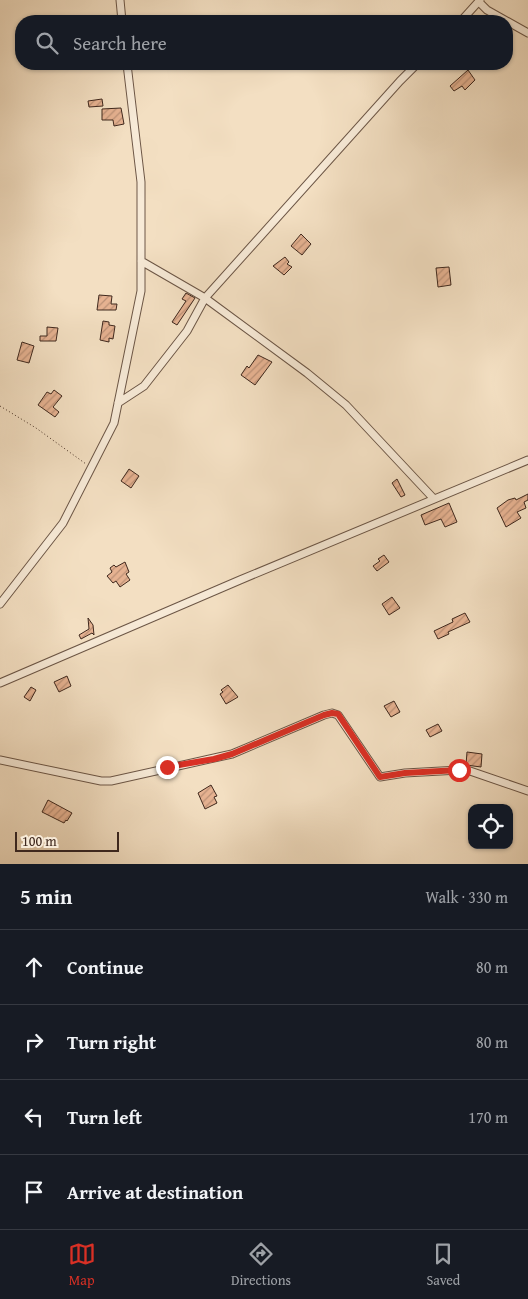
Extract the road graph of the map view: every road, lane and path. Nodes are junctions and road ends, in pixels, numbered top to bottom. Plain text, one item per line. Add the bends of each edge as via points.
1 (120, 0) edge
2 (479, 1) edge
3 (121, 15) edge
4 (466, 15) edge
5 (496, 15) edge
6 (513, 25) edge
7 (528, 34) edge
8 (129, 70) edge
9 (411, 70) edge
10 (141, 261) junction
11 (205, 298) junction
12 (118, 404) junction
13 (0, 406) edge
14 (528, 460) edge
15 (91, 467) junction
16 (434, 499) junction
17 (0, 604) edge
18 (0, 683) edge
19 (0, 760) edge
20 (528, 791) edge

1 - 3 street
2 - 4 street
2 - 5 street
6 - 7 street
8 - 10 street via 141,182
9 - 11 street
10 - 11 street
10 - 12 street via 141,292
11 - 12 street via 187,331 144,386
11 - 16 street via 346,405
12 - 15 street via 114,422
13 - 15 path
14 - 16 street
15 - 17 street via 63,523
16 - 18 street
19 - 20 street via 105,782 232,754 332,713 338,714 380,777 470,771

